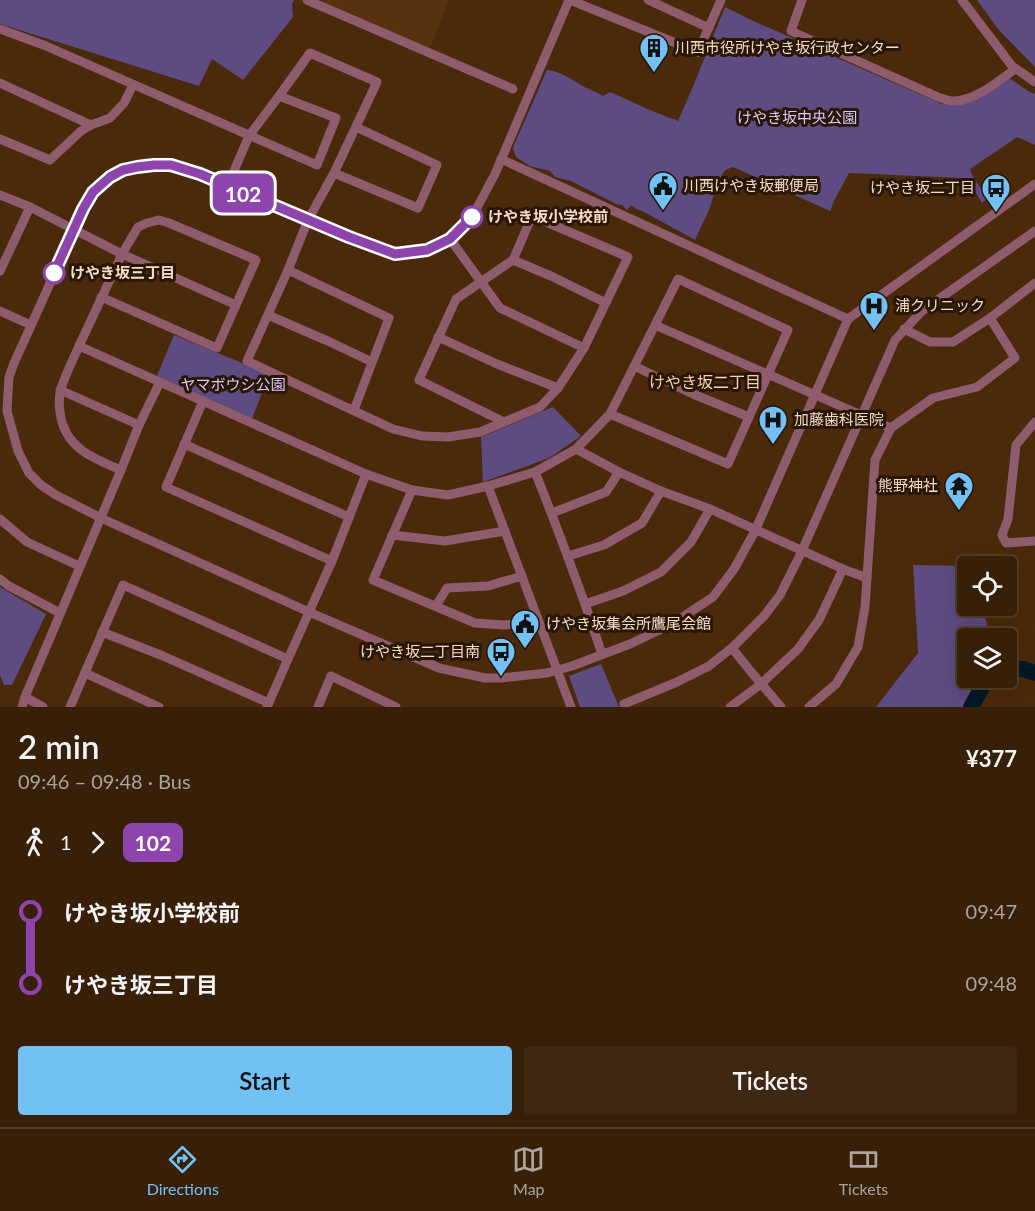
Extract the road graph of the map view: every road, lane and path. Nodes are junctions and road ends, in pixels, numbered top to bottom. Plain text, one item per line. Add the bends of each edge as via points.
1 (307, 0) edge
2 (569, 0) edge
3 (648, 0) edge
4 (721, 0) edge
5 (802, 0) edge
6 (962, 0) edge
7 (709, 28) junction
8 (0, 29) edge
9 (1015, 69) junction
10 (1035, 82) edge
11 (0, 83) edge
12 (134, 85) junction
13 (513, 89) dead end
14 (279, 96) junction
15 (91, 125) junction
16 (356, 127) junction
17 (249, 136) junction
18 (0, 139) edge
19 (501, 159) junction
20 (334, 173) junction
21 (1035, 184) edge
22 (227, 187) junction
23 (0, 195) edge
24 (30, 207) junction
25 (308, 220) junction
26 (73, 230) junction
27 (1035, 231) edge
28 (450, 239) junction
29 (4, 250) edge
30 (122, 254) junction
31 (513, 260) junction
32 (288, 270) junction
33 (0, 271) edge
34 (481, 281) junction
35 (1035, 283) edge
36 (101, 297) junction
37 (606, 303) junction
38 (236, 305) junction
39 (0, 310) edge
40 (268, 315) junction
41 (990, 318) junction
42 (848, 319) junction
43 (32, 325) junction
44 (655, 325) junction
45 (904, 329) junction
46 (438, 338) junction
47 (79, 346) junction
48 (584, 348) junction
49 (372, 362) junction
50 (634, 366) junction
51 (768, 374) junction
52 (160, 382) junction
53 (558, 388) junction
54 (60, 390) junction
55 (815, 395) junction
56 (203, 401) junction
57 (354, 410) junction
58 (610, 414) junction
59 (861, 415) junction
60 (749, 417) junction
61 (504, 422) junction
62 (1035, 422) edge
63 (139, 425) junction
64 (891, 428) junction
65 (184, 444) junction
66 (576, 449) junction
67 (121, 470) junction
68 (535, 472) junction
69 (619, 472) junction
70 (366, 474) junction
71 (488, 486) junction
72 (412, 490) junction
73 (661, 491) junction
74 (710, 509) junction
75 (552, 513) junction
76 (100, 517) junction
77 (349, 517) junction
78 (0, 519) edge
79 (756, 530) junction
80 (505, 531) junction
81 (392, 535) junction
82 (1035, 541) edge
83 (802, 550) junction
84 (568, 556) junction
85 (332, 561) junction
86 (79, 566) junction
87 (843, 569) junction
88 (522, 576) junction
89 (867, 578) junction
90 (0, 579) edge
91 (585, 604) junction
92 (436, 606) junction
93 (309, 612) junction
94 (60, 613) junction
95 (539, 622) junction
96 (102, 632) junction
97 (732, 648) junction
98 (602, 654) junction
99 (288, 659) junction
100 (557, 670) junction
101 (85, 673) junction
102 (761, 684) junction
103 (25, 697) junction
104 (268, 705) edge
105 (22, 707) edge
106 (43, 707) edge
107 (70, 707) edge
108 (159, 707) edge
109 (318, 707) edge
110 (396, 707) edge
111 (571, 707) edge
112 (625, 707) edge
113 (730, 707) edge
114 (781, 707) edge
115 (808, 707) edge

1 - 13 street
2 - 7 street via 698,52
2 - 19 street
3 - 7 street
4 - 7 street
5 - 9 street via 791,31 938,97 953,101 967,98
6 - 9 street
8 - 12 street
9 - 10 street
11 - 15 street
12 - 15 street via 110,118
12 - 17 street
14 - 16 street via 309,53 377,82
14 - 17 street
14 - 17 street via 336,118 317,165
15 - 18 street via 50,160
16 - 20 street
16 - 20 street via 437,165 418,208
17 - 22 street
19 - 28 street via 472,217
19 - 42 street
20 - 25 street
21 - 42 street
22 - 25 street
22 - 26 street via 171,165 123,170 93,192
23 - 24 street
24 - 26 street
24 - 29 street
25 - 28 street via 395,254 427,250
25 - 32 street
26 - 30 street
26 - 43 street
27 - 45 street via 922,311
28 - 34 street
29 - 33 street
30 - 36 street
30 - 38 street
30 - 38 street via 138,227 159,220 256,260
31 - 34 street
31 - 37 street
31 - 37 street via 532,216 628,258
32 - 40 street
32 - 49 street via 389,318
34 - 46 street via 456,298
34 - 48 street via 500,308
35 - 41 street
36 - 38 street via 218,348
36 - 47 street
37 - 48 street
39 - 43 street
40 - 49 street
40 - 57 street via 247,361
41 - 45 street via 953,342 930,342
41 - 64 street via 1015,358 977,387 933,398
42 - 55 street
43 - 76 street via 9,377 7,411 18,452 41,485
44 - 50 street
44 - 51 street
44 - 51 street via 678,279 788,330
45 - 59 street via 895,340
46 - 53 street
46 - 61 street via 419,380
47 - 52 street
47 - 54 street
48 - 53 street
49 - 57 street
50 - 58 street
50 - 60 street
51 - 55 street
51 - 60 street
52 - 56 street
52 - 63 street
53 - 61 street via 540,407
54 - 63 street
54 - 67 street via 59,406 66,434 76,447
55 - 59 street
55 - 79 street
56 - 65 street
56 - 70 street
57 - 61 street via 393,429 422,436 480,432
58 - 60 street via 728,464
58 - 66 street
59 - 64 street
59 - 83 street
62 - 82 street via 1016,446 1008,519 1002,535 1006,543
63 - 67 street
64 - 89 street via 875,460
65 - 77 street
65 - 85 street via 166,487
66 - 68 street
66 - 69 street
67 - 76 street
68 - 71 street
68 - 75 street
69 - 73 street
69 - 75 street via 606,492
70 - 72 street
70 - 77 street
71 - 72 street via 448,495
71 - 80 street
72 - 81 street
73 - 74 street
73 - 84 street via 642,523 604,545
74 - 79 street
74 - 91 street via 691,542 661,572
75 - 84 street
76 - 86 street
76 - 93 street
77 - 85 street
78 - 86 street via 27,542
79 - 83 street
79 - 98 street via 713,597 672,624
80 - 81 street via 445,542
80 - 88 street
81 - 92 street via 373,580
83 - 87 street
83 - 97 street via 770,609
84 - 91 street
85 - 93 street
86 - 94 street
87 - 89 street
87 - 102 street via 819,620 798,649
88 - 92 street via 488,586 447,588
88 - 95 street
89 - 115 street via 858,647 836,684
90 - 94 street
91 - 98 street
92 - 95 street via 475,623
93 - 99 street
93 - 100 street via 438,668 485,678
94 - 103 street
95 - 100 street
96 - 99 street via 123,585
96 - 101 street
96 - 104 street
97 - 102 street
97 - 112 street via 709,666 624,704
98 - 100 street
99 - 104 street
100 - 111 street
101 - 107 street
101 - 108 street
102 - 113 street
102 - 114 street
103 - 105 street
103 - 106 street
109 - 110 street via 331,676

